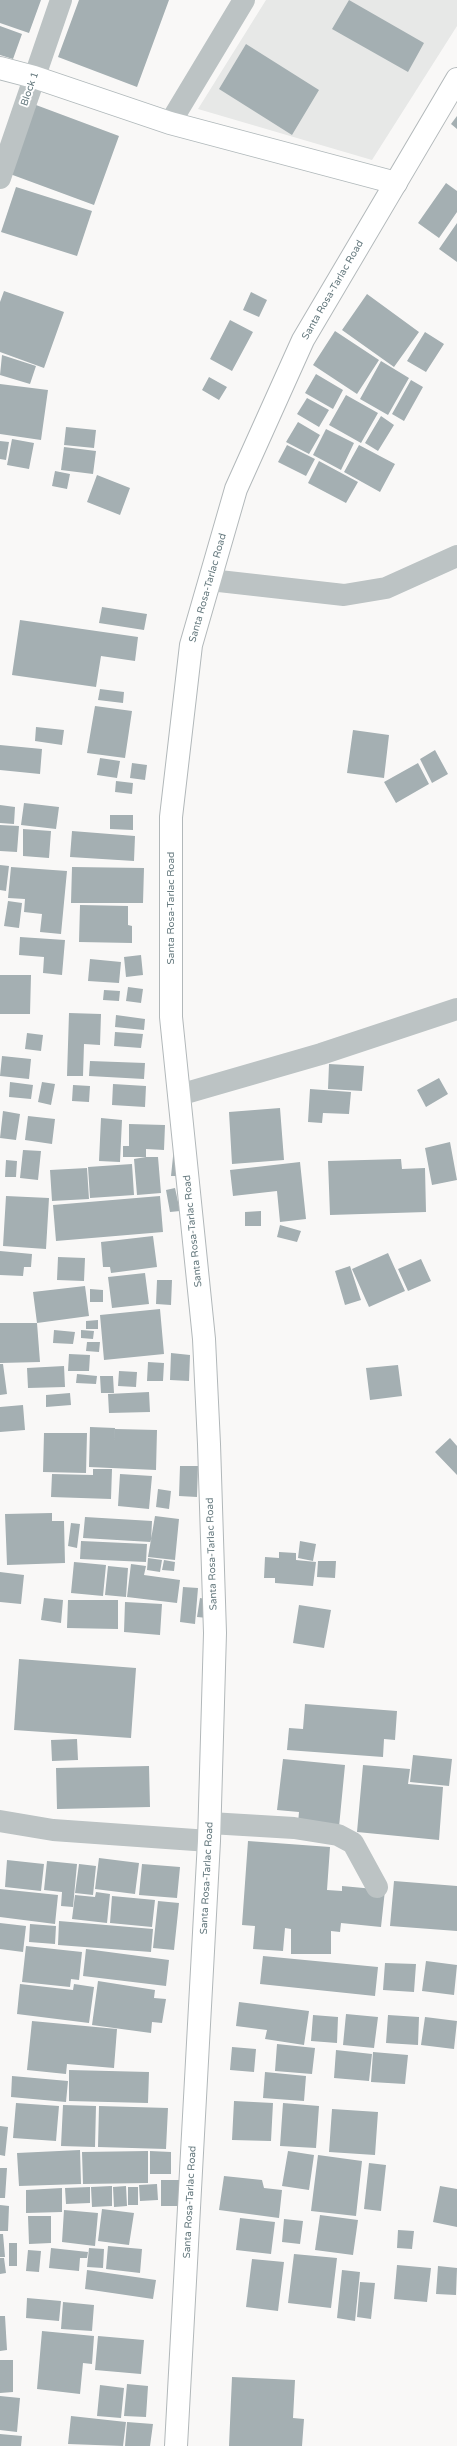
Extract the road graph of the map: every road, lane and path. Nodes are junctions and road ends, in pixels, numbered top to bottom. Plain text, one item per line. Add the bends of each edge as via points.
1 (61, 0) edge
2 (244, 0) edge
3 (0, 68) edge
4 (34, 77) junction
5 (457, 79) edge
6 (170, 123) junction
7 (0, 178) edge
8 (396, 183) junction
9 (457, 556) edge
10 (210, 580) junction
11 (457, 1009) edge
12 (179, 1095) junction
13 (0, 1821) edge
14 (210, 1832) junction
15 (377, 1887) dead end
16 (176, 2446) edge

1 - 4 street, Block 1
2 - 6 street
3 - 4 main road
4 - 6 main road
4 - 7 street, Block 1
5 - 8 main road, Santa Rosa-Tarlac Road
6 - 8 main road
8 - 10 main road, Santa Rosa-Tarlac Road via 303,340 236,489
9 - 10 street via 386,588 344,594
10 - 12 main road, Santa Rosa-Tarlac Road via 191,645 171,817 171,1016
11 - 12 street via 321,1054
12 - 14 main road, Santa Rosa-Tarlac Road via 204,1339 209,1444 214,1633
13 - 14 street via 53,1830
14 - 15 street via 294,1828 338,1835 353,1843
14 - 16 main road, Santa Rosa-Tarlac Road

